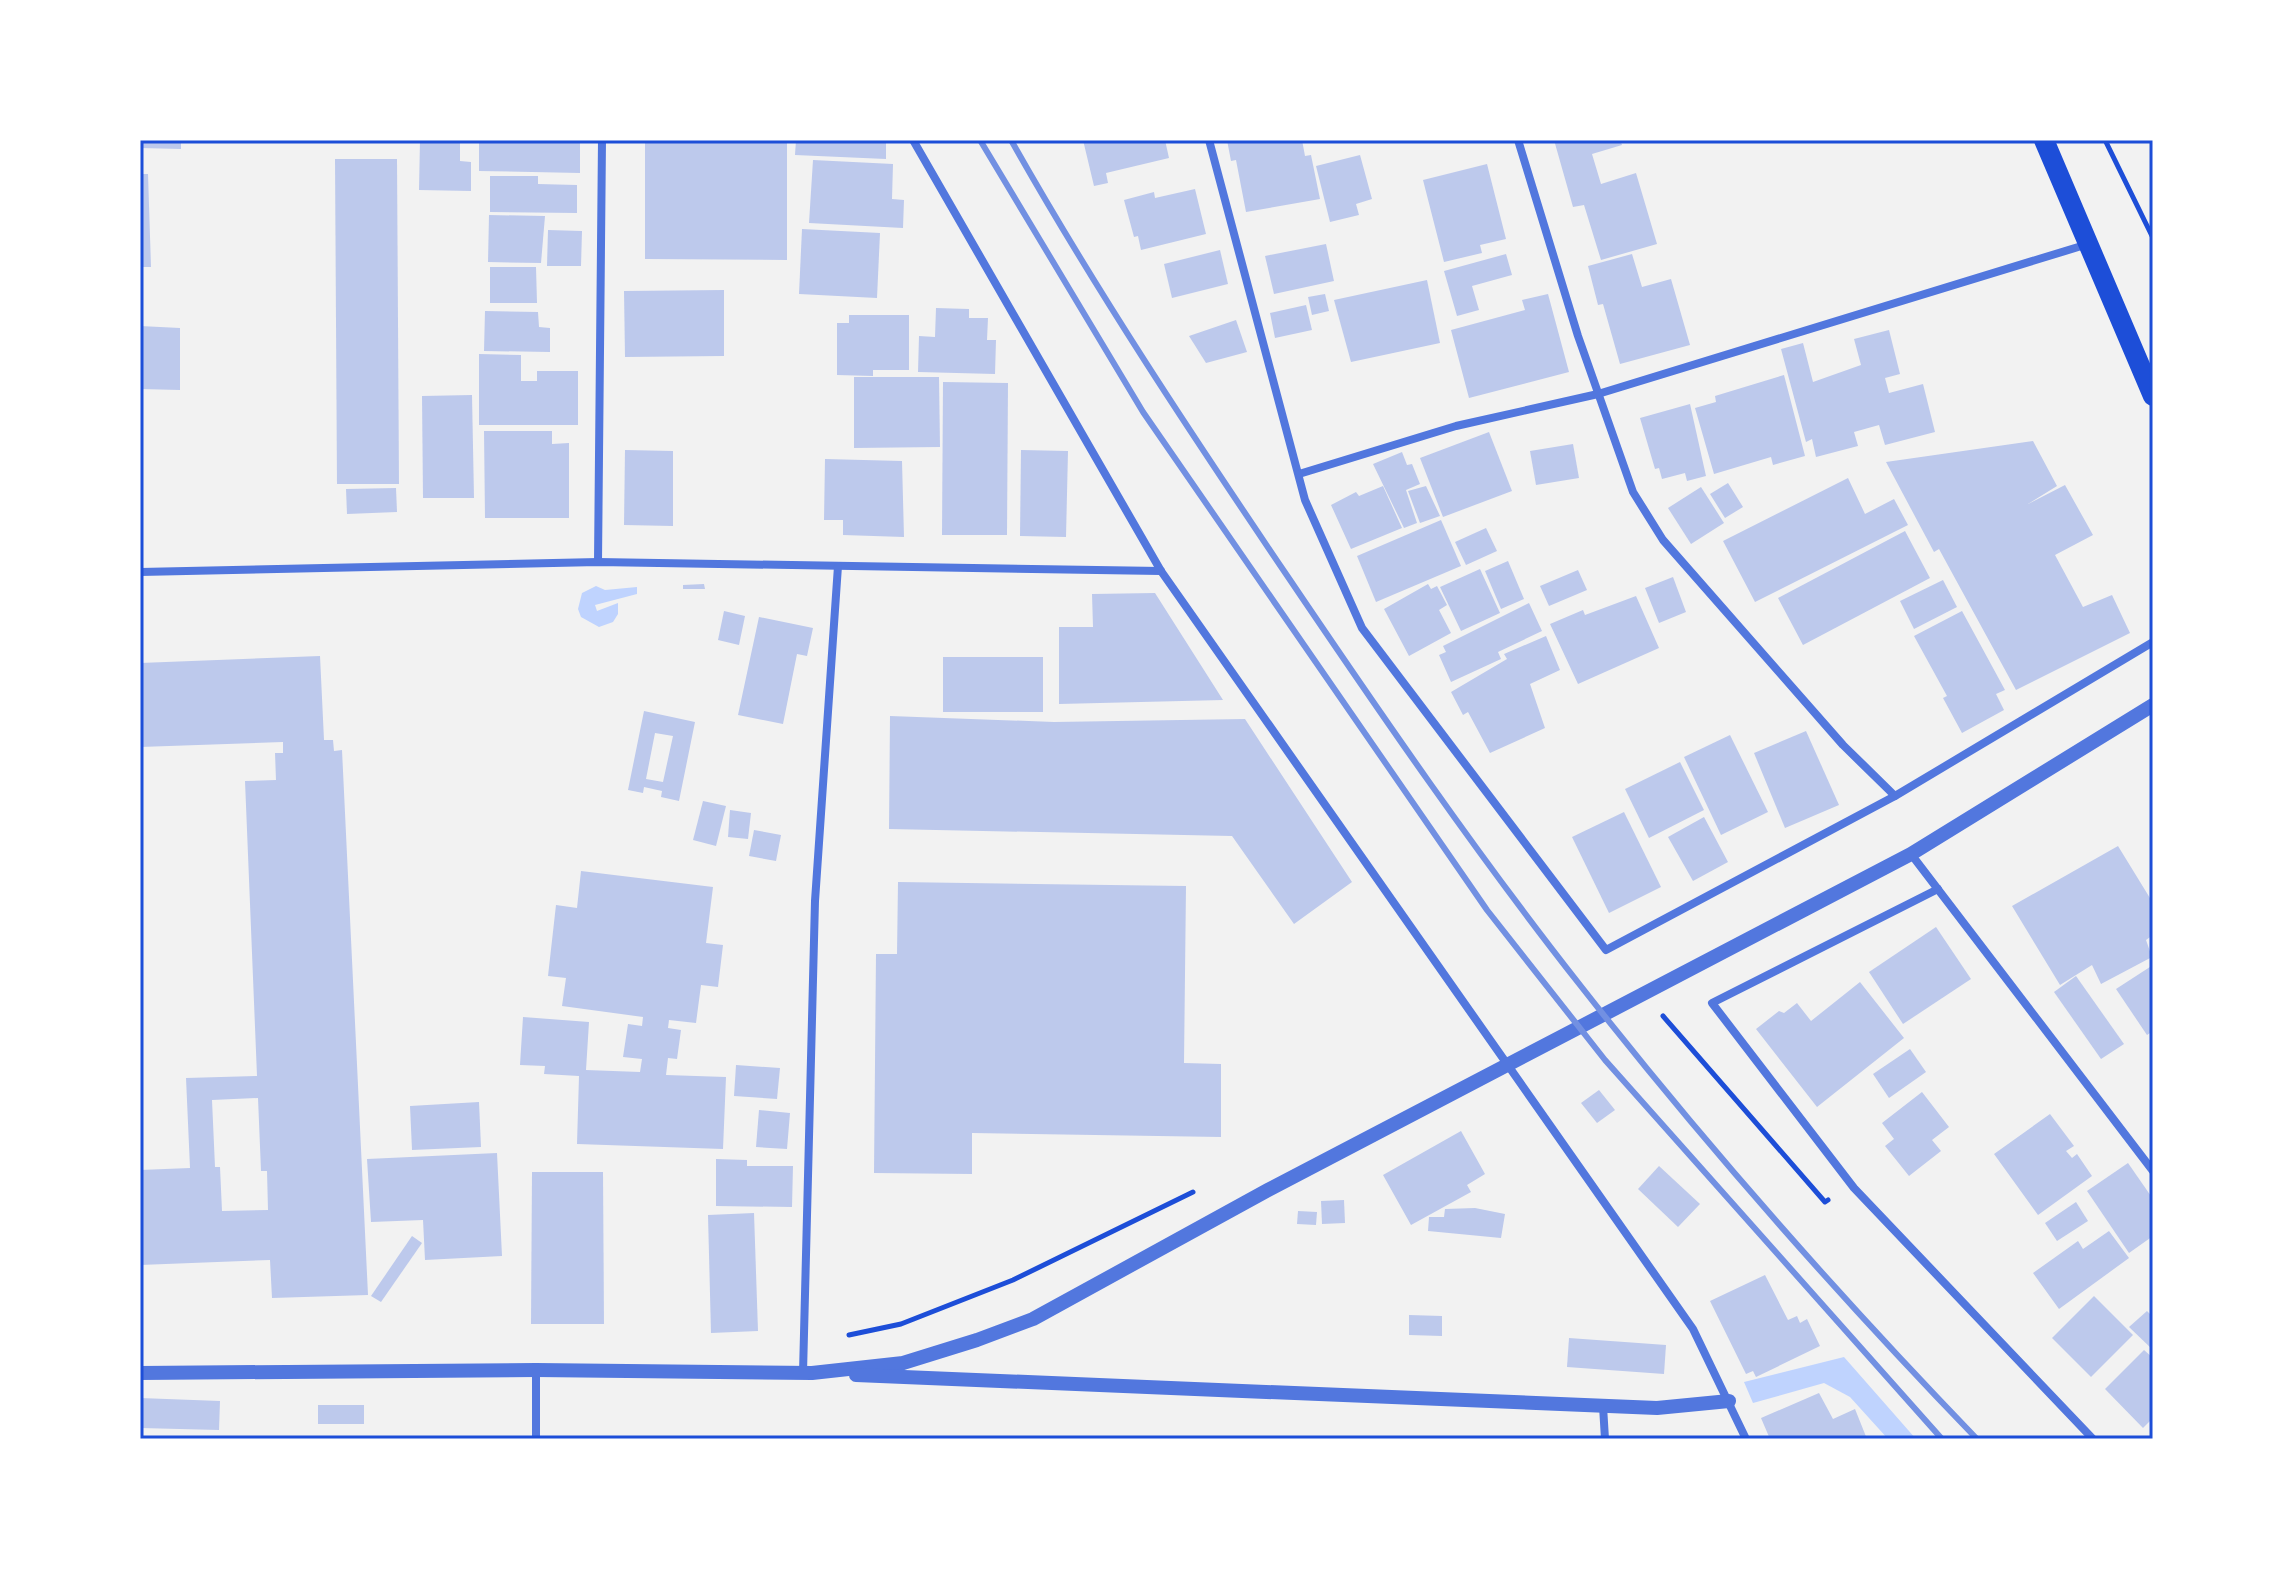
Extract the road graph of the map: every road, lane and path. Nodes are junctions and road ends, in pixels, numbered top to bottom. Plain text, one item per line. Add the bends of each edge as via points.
1 (602, 140) edge
2 (913, 140) edge
3 (1209, 140) edge
4 (1518, 140) edge
5 (2044, 140) edge
6 (2105, 140) edge
7 (2153, 238) edge
8 (2088, 244) junction
9 (1598, 394) junction
10 (2153, 396) edge
11 (1299, 474) junction
12 (598, 562) junction
13 (838, 566) junction
14 (1161, 571) junction
15 (140, 572) edge
16 (2153, 642) edge
17 (2153, 705) edge
18 (1895, 796) junction
19 (1911, 854) junction
20 (1938, 889) junction
21 (1671, 1026) dead end
22 (2153, 1171) edge
23 (1854, 1188) junction
24 (1198, 1190) dead end
25 (805, 1340) junction
26 (536, 1370) junction
27 (140, 1373) edge
28 (807, 1373) junction
29 (1729, 1401) junction
30 (1603, 1406) junction
31 (536, 1439) edge
32 (1605, 1439) edge
33 (1746, 1439) edge
34 (2093, 1439) edge

1 - 12 street
2 - 14 street
3 - 11 street
4 - 9 street
5 - 8 main road
6 - 7 path
8 - 9 street
8 - 10 main road
9 - 11 street via 1456,426
9 - 18 street via 1633,492 1663,540 1843,745
11 - 18 street via 1305,500 1362,628 1606,950
12 - 13 street
12 - 15 street
13 - 14 street
13 - 25 street via 815,901
14 - 29 street via 1693,1329
16 - 18 street
17 - 19 street
19 - 20 street
19 - 28 street via 1268,1190 1033,1319 903,1363
20 - 22 street
20 - 23 street via 1712,1003
21 - 23 path via 1825,1202
23 - 34 street
24 - 25 path via 1013,1280 901,1324
25 - 28 street
26 - 27 street
26 - 28 street
26 - 31 street
28 - 30 street
29 - 30 street via 1657,1408
29 - 33 street
30 - 32 street

